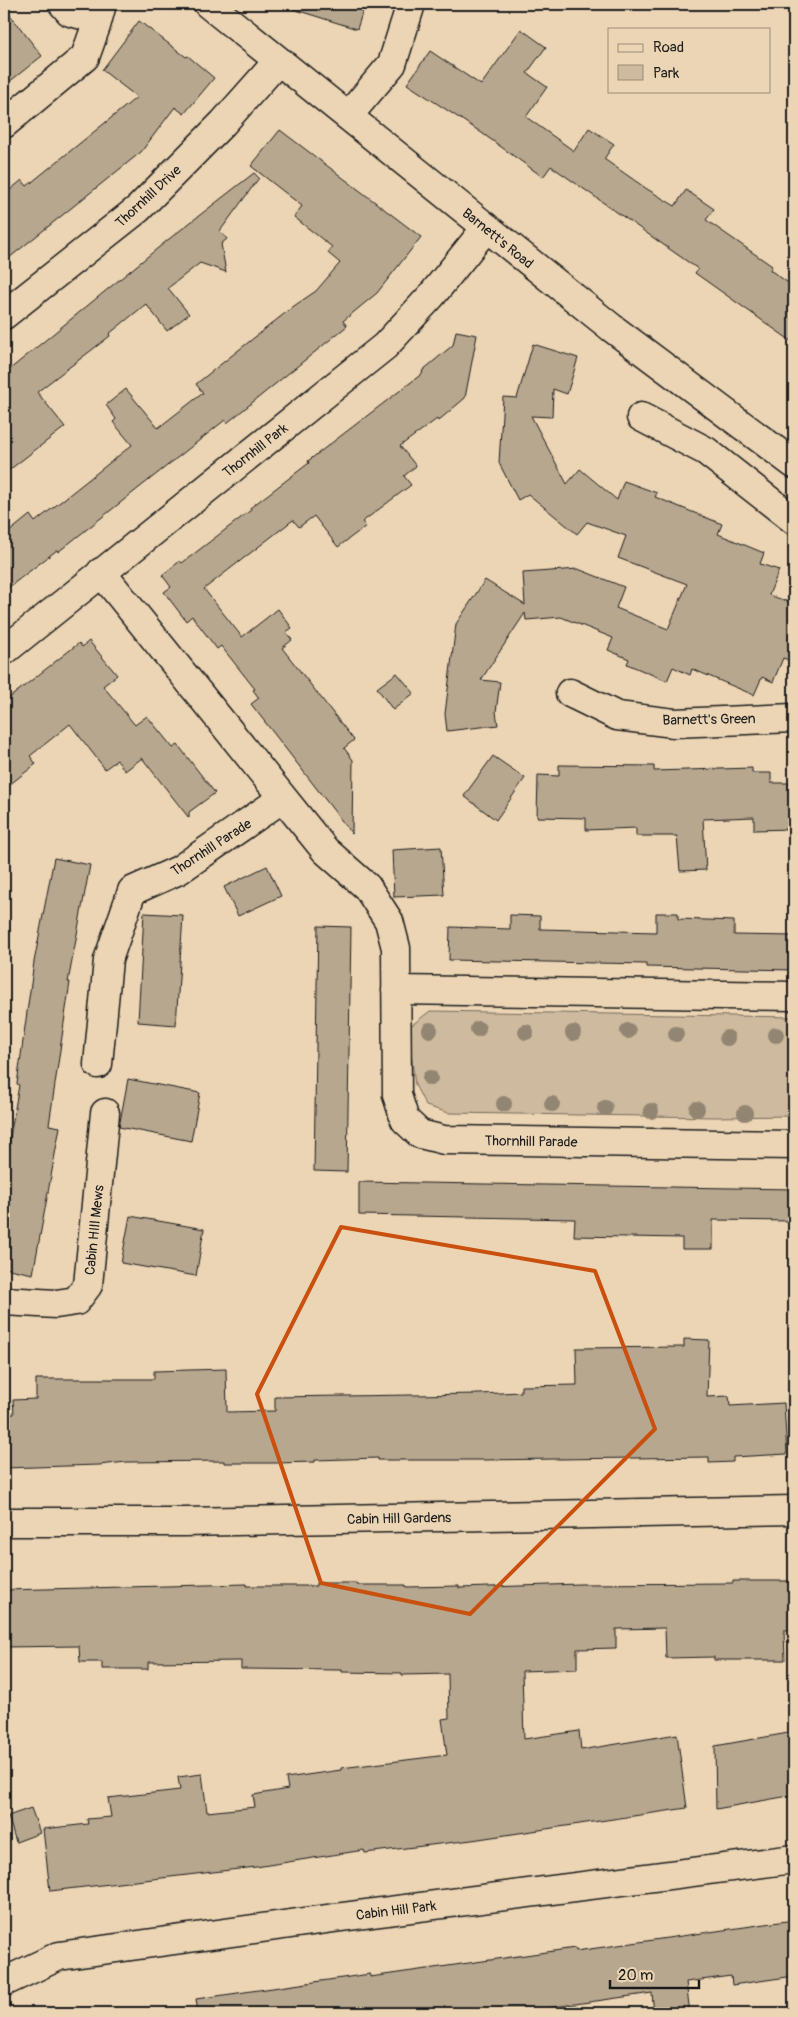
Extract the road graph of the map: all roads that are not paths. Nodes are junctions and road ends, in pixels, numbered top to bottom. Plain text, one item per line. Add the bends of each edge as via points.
1 (63, 4) edge
2 (208, 4) edge
3 (410, 4) edge
4 (100, 11) edge
5 (278, 61) junction
6 (348, 116) junction
7 (4, 124) edge
8 (486, 228) junction
9 (4, 315) edge
10 (641, 417) dead end
11 (794, 464) edge
12 (794, 520) edge
13 (101, 572) junction
14 (4, 650) edge
15 (570, 693) dead end
16 (794, 718) edge
17 (283, 798) junction
18 (396, 990) junction
19 (794, 996) edge
20 (98, 1064) dead end
21 (105, 1113) dead end
22 (794, 1145) edge
23 (4, 1301) edge
24 (794, 1510) edge
25 (4, 1522) edge
26 (794, 1859) edge
27 (4, 1982) edge

1 - 4 street via 70,12
2 - 5 street, Barnett's Road
3 - 6 street via 392,64
4 - 7 street via 85,57
5 - 6 street, Barnett's Road
5 - 9 street, Thornhill Drive via 224,123 138,210
6 - 8 street, Barnett's Road
8 - 11 street, Barnett's Road via 612,328
8 - 13 street, Thornhill Park via 432,295 385,346
10 - 12 street via 706,451
13 - 14 street, Thornhill Park
13 - 17 street, Thornhill Parade
15 - 16 street, Barnett's Green via 617,716 674,723
17 - 18 street, Thornhill Parade via 325,850 367,887 389,921 396,948
17 - 20 street, Thornhill Parade via 179,870 132,891 108,960
18 - 19 street
18 - 22 street, Thornhill Parade via 398,1095 405,1120 420,1134 444,1140
21 - 23 street, Cabin HIll Mews via 88,1285 76,1301 56,1304
24 - 25 street, Cabin Hill Gardens via 194,1522
26 - 27 street, Cabin Hill Park via 59,1956

